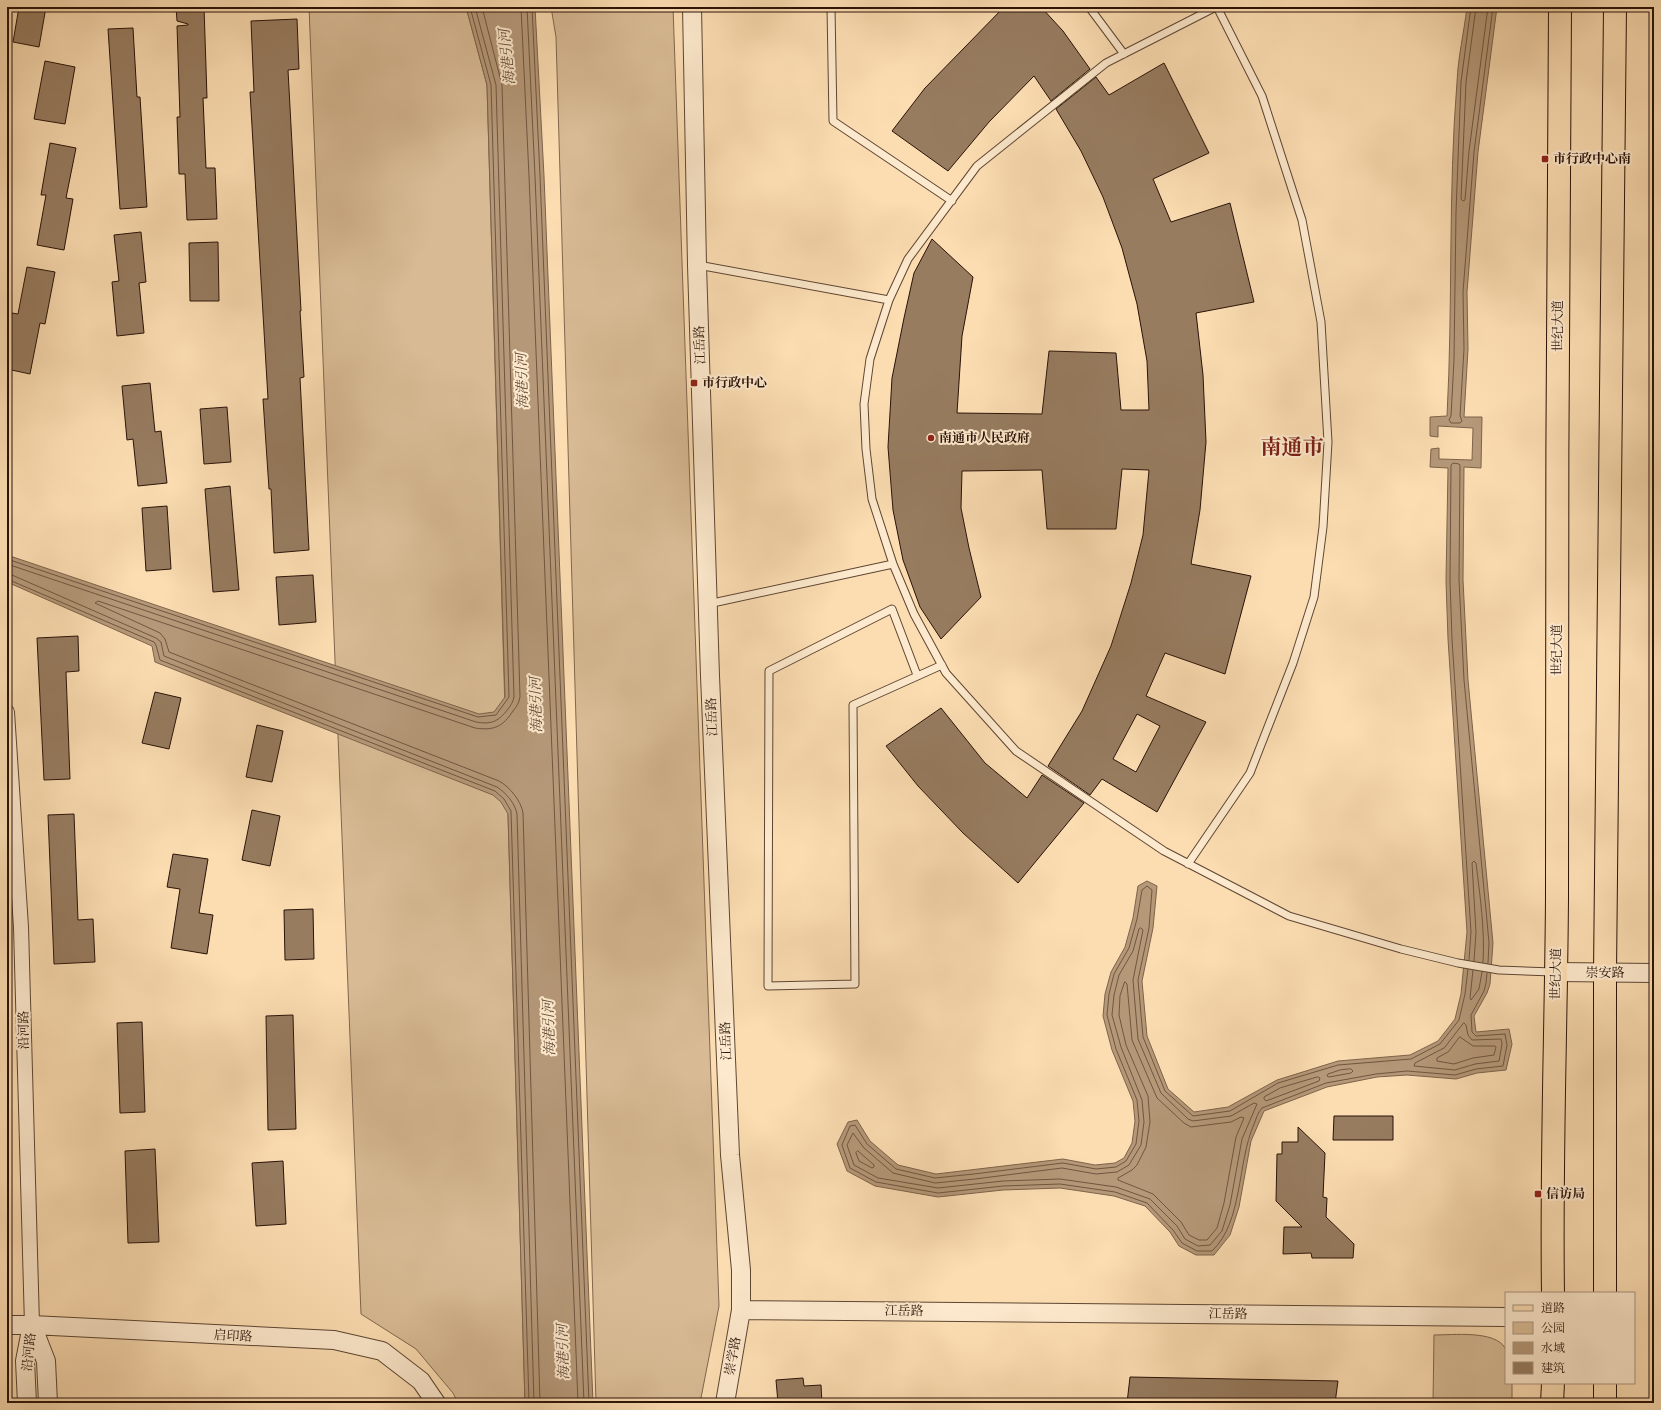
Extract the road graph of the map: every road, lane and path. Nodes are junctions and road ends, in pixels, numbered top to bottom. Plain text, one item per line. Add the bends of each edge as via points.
1 (692, 7) edge
2 (831, 7) edge
3 (1089, 7) edge
4 (1216, 7) edge
5 (1560, 7) edge
6 (1615, 7) edge
7 (1124, 54) junction
8 (952, 200) junction
9 (698, 265) junction
10 (889, 300) junction
11 (893, 564) junction
12 (708, 604) junction
13 (942, 665) junction
14 (917, 675) junction
15 (7, 712) edge
16 (1188, 864) junction
17 (1556, 972) junction
18 (1605, 973) junction
19 (1654, 973) edge
20 (1553, 1292) edge
21 (1605, 1292) edge
22 (741, 1310) junction
23 (1505, 1317) edge
24 (7, 1325) edge
25 (32, 1325) junction
26 (1552, 1384) edge
27 (1605, 1384) edge
28 (27, 1403) edge
29 (48, 1403) edge
30 (436, 1403) edge
31 (725, 1403) edge
32 (1552, 1403) edge
33 (1605, 1403) edge

1 - 9 street, 江岳路
2 - 8 lane via 833,121
3 - 7 lane
4 - 7 lane
4 - 16 lane via 1262,96 1302,220 1321,322 1328,442 1323,527 1314,597 1293,663 1250,773
5 - 17 main road, 世纪大道
6 - 18 main road
7 - 8 lane via 1106,63 977,166
8 - 10 lane via 908,259
9 - 10 lane
9 - 12 street, 江岳路
10 - 11 lane via 870,359 864,404 872,499
11 - 12 lane
11 - 13 lane via 914,614
12 - 22 street, 江岳路 via 730,1147 741,1270
13 - 14 lane
13 - 16 lane via 946,673 1016,751 1164,851
14 - 14 lane via 853,705 855,984 768,986 769,671 892,609
15 - 25 street, 沿河路 via 21,928
16 - 17 lane via 1289,916 1401,949 1499,970
17 - 18 street, 崇安路
17 - 20 main road, 世纪大道
18 - 19 street, 崇安路
18 - 21 main road
22 - 23 street, 江岳路
22 - 31 street, 崇学路
24 - 25 street, 启印路
25 - 28 street, 沿河路 via 25,1361
25 - 29 street, 沿河路 via 46,1361
25 - 30 street, 启印路 via 334,1340 382,1351 421,1381
26 - 32 main road
27 - 33 main road

